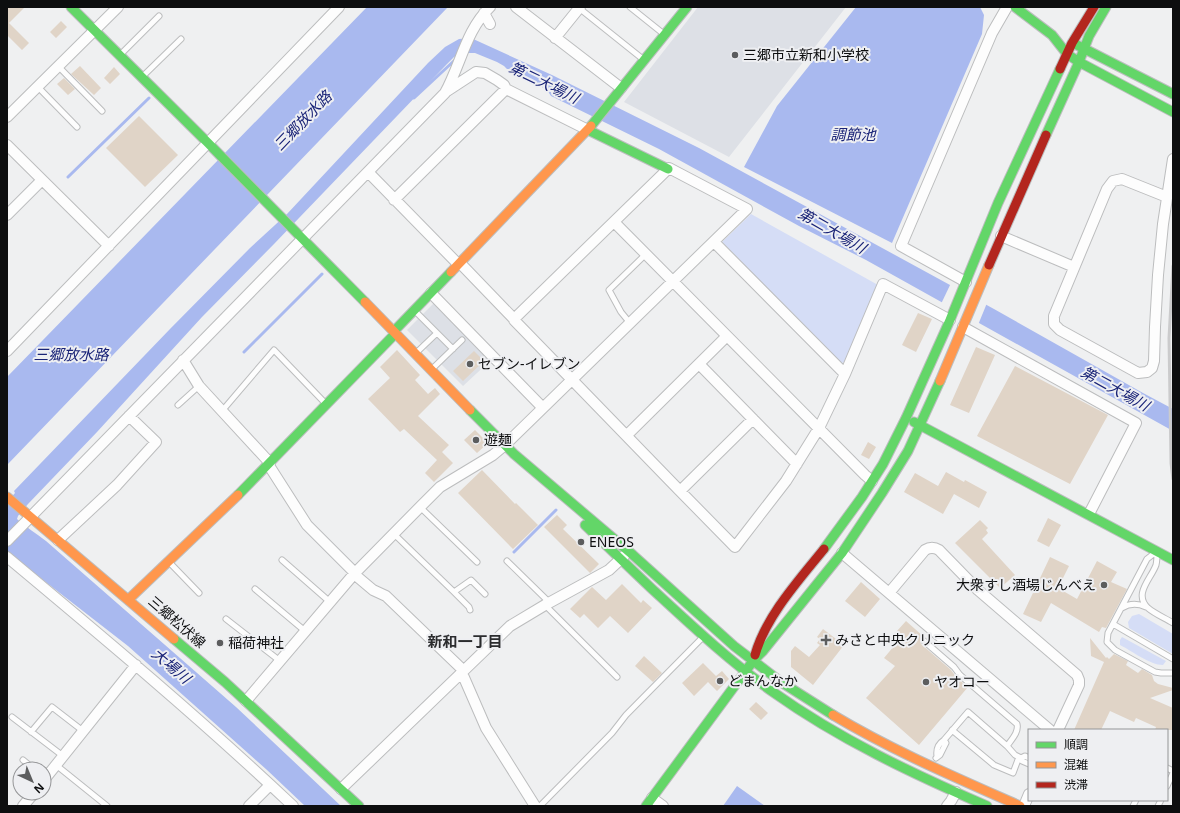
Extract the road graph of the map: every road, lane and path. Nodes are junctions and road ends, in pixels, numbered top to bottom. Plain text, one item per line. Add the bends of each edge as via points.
1 (71, 7) edge
2 (118, 7) edge
3 (339, 7) edge
4 (516, 7) edge
5 (630, 7) edge
6 (1007, 7) edge
7 (1015, 7) edge
8 (1094, 7) edge
9 (1106, 7) edge
10 (580, 8) edge
11 (487, 10) edge
12 (683, 10) edge
13 (159, 16) dead end
14 (490, 24) dead end
15 (94, 31) junction
16 (1052, 35) junction
17 (665, 36) junction
18 (555, 38) junction
19 (181, 39) dead end
20 (1072, 43) junction
21 (1083, 49) junction
22 (1067, 54) junction
23 (118, 56) junction
24 (645, 60) junction
25 (1079, 62) junction
26 (58, 66) junction
27 (141, 78) junction
28 (38, 87) junction
29 (621, 88) junction
30 (506, 89) junction
31 (445, 93) junction
32 (1173, 94) edge
33 (102, 111) dead end
34 (1173, 112) edge
35 (7, 117) edge
36 (77, 127) dead end
37 (590, 127) junction
38 (208, 144) junction
39 (7, 145) edge
40 (1173, 159) edge
41 (668, 169) junction
42 (368, 172) junction
43 (42, 180) junction
44 (1167, 197) junction
45 (394, 200) junction
46 (7, 215) edge
47 (614, 222) junction
48 (1001, 236) junction
49 (300, 238) junction
50 (714, 242) junction
51 (109, 246) junction
52 (646, 254) junction
53 (459, 264) junction
54 (1074, 267) junction
55 (672, 281) junction
56 (965, 285) junction
57 (431, 293) junction
58 (414, 310) junction
59 (514, 318) junction
60 (951, 318) junction
61 (630, 323) junction
62 (964, 325) junction
63 (394, 332) junction
64 (437, 333) junction
65 (727, 336) junction
66 (462, 340) dead end
67 (453, 349) junction
68 (7, 351) edge
69 (416, 354) junction
70 (183, 360) junction
71 (699, 364) junction
72 (431, 370) junction
73 (845, 374) junction
74 (572, 380) junction
75 (199, 386) junction
76 (326, 404) junction
77 (178, 406) dead end
78 (543, 408) junction
79 (222, 411) junction
80 (129, 416) junction
81 (906, 418) junction
82 (753, 419) junction
83 (921, 425) junction
84 (819, 428) junction
85 (627, 435) junction
86 (505, 445) junction
87 (269, 463) junction
88 (797, 464) junction
89 (527, 466) junction
90 (872, 481) junction
91 (680, 491) junction
92 (7, 497) edge
93 (420, 507) junction
94 (1089, 514) junction
95 (27, 518) junction
96 (393, 534) junction
97 (58, 540) junction
98 (7, 541) edge
99 (629, 551) junction
100 (1157, 551) junction
101 (842, 553) junction
102 (7, 557) edge
103 (621, 559) junction
104 (282, 560) dead end
105 (1173, 560) edge
106 (507, 561) dead end
107 (477, 562) dead end
108 (169, 563) junction
109 (354, 574) junction
110 (255, 589) dead end
111 (454, 592) junction
112 (889, 592) junction
113 (199, 593) dead end
114 (485, 594) dead end
115 (129, 599) junction
116 (330, 602) junction
117 (547, 604) junction
118 (1149, 608) junction
119 (1121, 609) junction
120 (470, 610) dead end
121 (226, 620) dead end
122 (1173, 623) edge
123 (1113, 624) junction
124 (305, 631) junction
125 (704, 637) junction
126 (924, 641) dead end
127 (1173, 659) edge
128 (280, 661) junction
129 (753, 661) junction
130 (136, 665) junction
131 (745, 671) junction
132 (463, 672) junction
133 (1173, 673) edge
134 (617, 677) dead end
135 (246, 701) junction
136 (12, 717) dead end
137 (1049, 729) edge
138 (1058, 729) edge
139 (952, 730) junction
140 (82, 731) junction
141 (31, 732) junction
142 (1007, 746) junction
143 (63, 756) junction
144 (1020, 758) junction
145 (1028, 758) edge
146 (1028, 764) edge
147 (56, 765) junction
148 (932, 767) junction
149 (52, 770) edge
150 (1173, 772) edge
151 (1168, 784) edge
152 (270, 785) junction
153 (341, 789) junction
154 (956, 792) junction
155 (1028, 796) edge
156 (649, 802) edge
157 (984, 805) edge
158 (107, 806) edge
159 (249, 806) edge
160 (293, 806) edge
161 (359, 806) edge
162 (535, 806) edge
163 (540, 806) edge
164 (663, 806) edge
165 (947, 806) edge
166 (1020, 806) edge
167 (1024, 806) edge

1 - 15 street
2 - 15 street
3 - 38 street
4 - 18 street
5 - 17 lane
6 - 56 street via 992,33 901,246
7 - 16 street
8 - 20 street
9 - 21 street
10 - 18 street
10 - 24 lane
11 - 14 street
11 - 31 street via 475,23
12 - 17 street
13 - 23 lane
15 - 23 street
15 - 26 street
16 - 20 street
16 - 22 street
17 - 24 street
18 - 29 street
19 - 27 lane
20 - 21 street
20 - 22 street
21 - 25 street
21 - 32 street
22 - 25 street
22 - 56 street via 998,203
23 - 27 street
24 - 29 street
25 - 34 street
25 - 48 street
26 - 28 street
26 - 33 lane
27 - 38 street
28 - 35 street
28 - 36 lane
29 - 37 street
30 - 31 street via 485,73 476,72
30 - 37 street
30 - 45 street
31 - 42 street
37 - 41 street
37 - 53 street
38 - 49 street
38 - 51 street
39 - 43 street
40 - 44 street
41 - 47 street
41 - 50 street via 747,209
42 - 45 street
42 - 49 street
43 - 46 street
43 - 51 street
44 - 54 street via 1122,179 1113,181 1107,189
44 - 54 street via 1158,275 1154,362 1147,372 1138,372 1060,330 1054,324 1054,316
45 - 53 street
47 - 52 street
47 - 59 street
48 - 54 street
48 - 62 street
49 - 63 street
49 - 70 street
50 - 55 street
50 - 73 street
51 - 68 street
52 - 55 street
52 - 61 lane via 609,290 620,312
53 - 57 street
53 - 59 street
55 - 61 street
55 - 65 street
56 - 60 street
57 - 58 street
57 - 78 street
58 - 63 street
58 - 64 lane
59 - 74 street
60 - 73 street via 883,284
60 - 81 street
61 - 74 street
62 - 83 street
62 - 94 street via 1136,423
63 - 69 street
63 - 76 street via 393,336
64 - 67 lane
64 - 69 lane
65 - 71 street
65 - 84 street
66 - 67 lane
67 - 72 lane
69 - 72 street
70 - 75 street
70 - 80 street
71 - 82 street
71 - 85 street
72 - 86 street
73 - 84 street
74 - 78 street
74 - 85 street
75 - 77 lane
75 - 79 street
76 - 79 lane via 274,350
76 - 87 street
78 - 86 street
79 - 87 street
80 - 95 street
80 - 97 street via 156,442 117,485
81 - 83 street
81 - 90 street
82 - 88 street
82 - 91 street
83 - 94 street
83 - 101 street via 882,493
84 - 88 street
84 - 90 street
85 - 91 street
86 - 89 street
86 - 93 street via 440,487
87 - 108 street
87 - 109 street via 307,525
88 - 91 street via 735,547
89 - 99 street
89 - 103 street via 546,488
90 - 129 street via 828,544 782,601 758,644
92 - 95 street, 三郷松伏線
93 - 96 street
93 - 107 lane
94 - 100 street
95 - 97 street, 三郷松伏線
95 - 98 street
96 - 109 street
96 - 111 lane
97 - 115 street, 三郷松伏線
99 - 103 street
99 - 129 street via 712,628
100 - 105 street
100 - 118 lane via 1156,564 1142,596 1143,602
100 - 119 lane via 1147,559
101 - 112 street
101 - 129 street
102 - 130 street
103 - 117 street via 609,570
103 - 125 street
104 - 116 lane
106 - 117 lane
108 - 113 lane
108 - 115 street
109 - 116 street
109 - 132 street via 373,590 386,596
110 - 124 lane
111 - 114 lane via 471,580
111 - 120 lane
112 - 137 street
112 - 138 street via 925,550 939,550 978,590 1077,675 1079,685
115 - 135 street, 三郷松伏線
116 - 124 street
117 - 132 street via 510,626
117 - 134 lane
118 - 119 lane via 1131,604
118 - 122 lane
119 - 123 lane
121 - 128 lane
123 - 127 lane
123 - 133 lane via 1107,638 1110,647 1155,672
124 - 128 street
125 - 131 street
125 - 163 lane
126 - 142 lane via 1017,724 1018,729
128 - 135 street
129 - 131 street
129 - 148 street via 780,682 826,711
130 - 140 street
130 - 152 street
131 - 154 street via 796,708 844,736
131 - 156 street
132 - 153 street
132 - 162 street via 486,728
135 - 153 street, 三郷松伏線
136 - 141 lane
139 - 142 lane via 968,712
139 - 144 lane via 994,766 1013,773
139 - 148 lane via 944,740 946,743
140 - 141 lane via 52,707
140 - 143 street
141 - 143 lane
142 - 144 lane
143 - 147 street
144 - 145 lane
144 - 146 lane
147 - 149 street
147 - 158 lane
148 - 166 street
150 - 151 lane
152 - 159 street
152 - 160 street
153 - 161 street, 三郷松伏線
154 - 157 street
154 - 165 street
155 - 167 street
156 - 164 street

